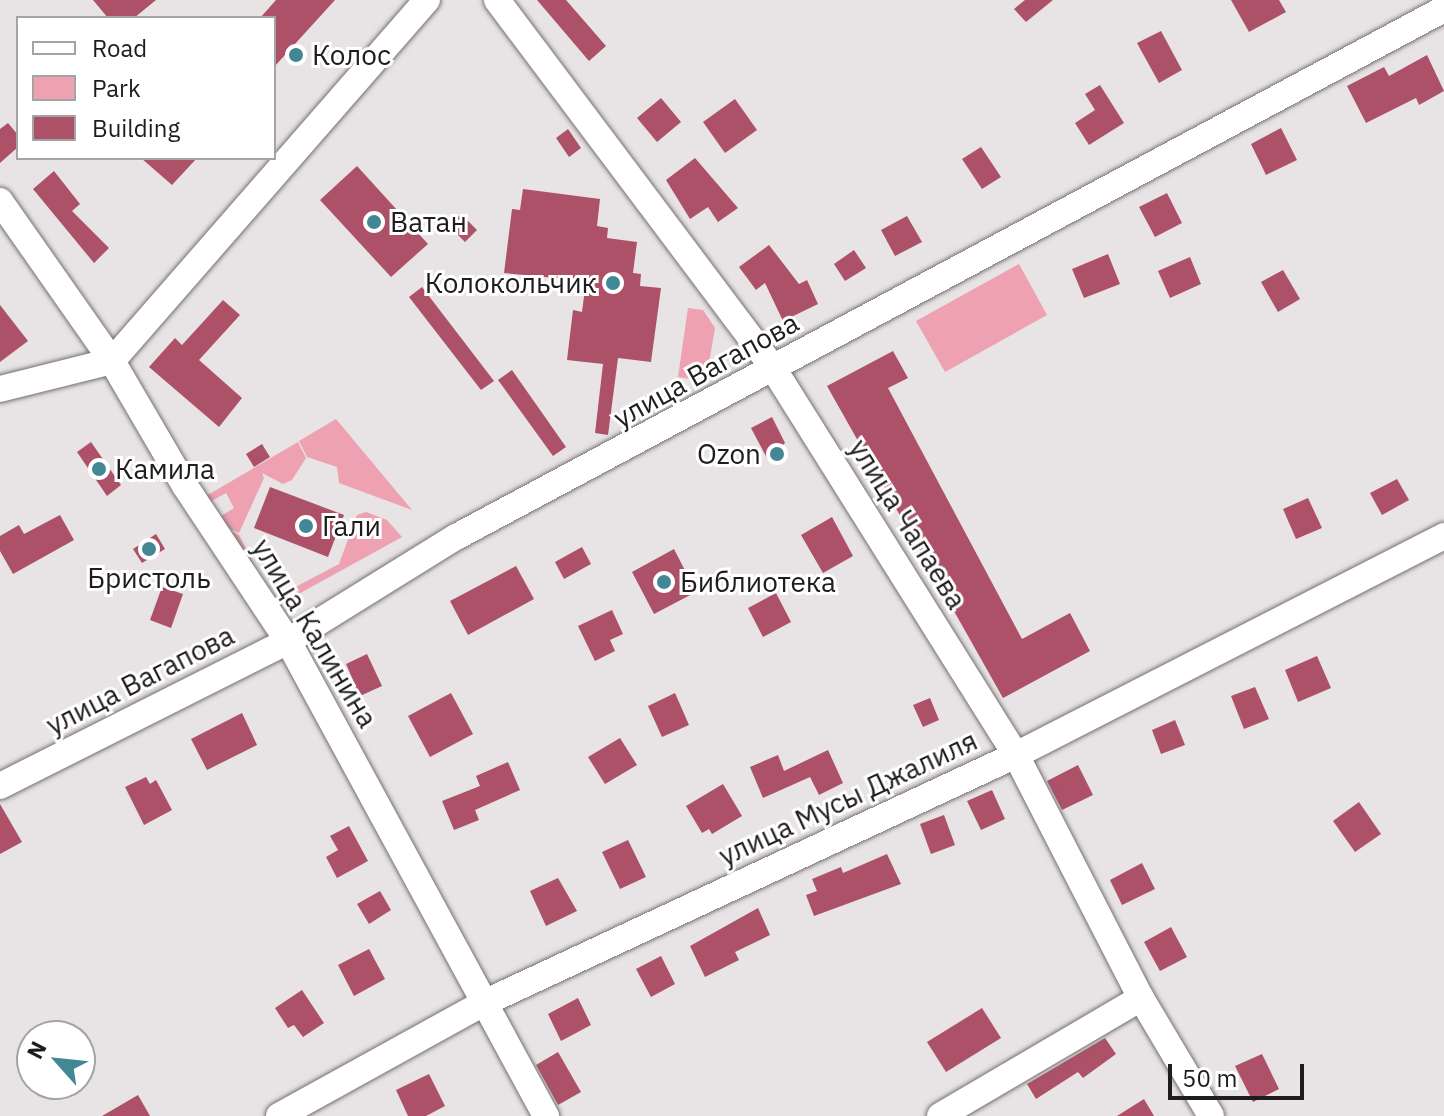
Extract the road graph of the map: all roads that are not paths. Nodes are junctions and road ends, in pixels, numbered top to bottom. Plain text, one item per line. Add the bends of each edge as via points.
1 (427, 0) edge
2 (497, 0) edge
3 (1444, 9) edge
4 (0, 201) edge
5 (112, 361) junction
6 (773, 368) junction
7 (0, 389) edge
8 (1444, 536) edge
9 (288, 641) junction
10 (1016, 755) junction
11 (0, 786) edge
12 (1141, 998) junction
13 (484, 1003) junction
14 (279, 1116) edge
15 (546, 1116) edge
16 (940, 1116) edge
17 (1211, 1116) edge

1 - 5 street
2 - 6 street, улица Чапаева
3 - 6 street, улица Вагапова
4 - 5 street, улица Калинина
5 - 7 street
5 - 9 street, улица Калинина via 185,486
6 - 9 street, улица Вагапова via 425,555
6 - 10 street, улица Чапаева
8 - 10 street, улица Мусы Джалиля
9 - 11 street, улица Вагапова
9 - 13 street, улица Калинина
10 - 12 street, улица Чапаева
10 - 13 street, улица Мусы Джалиля
12 - 16 street
12 - 17 street, улица Чапаева
13 - 14 street, улица Мусы Джалиля
13 - 15 street, улица Калинина

